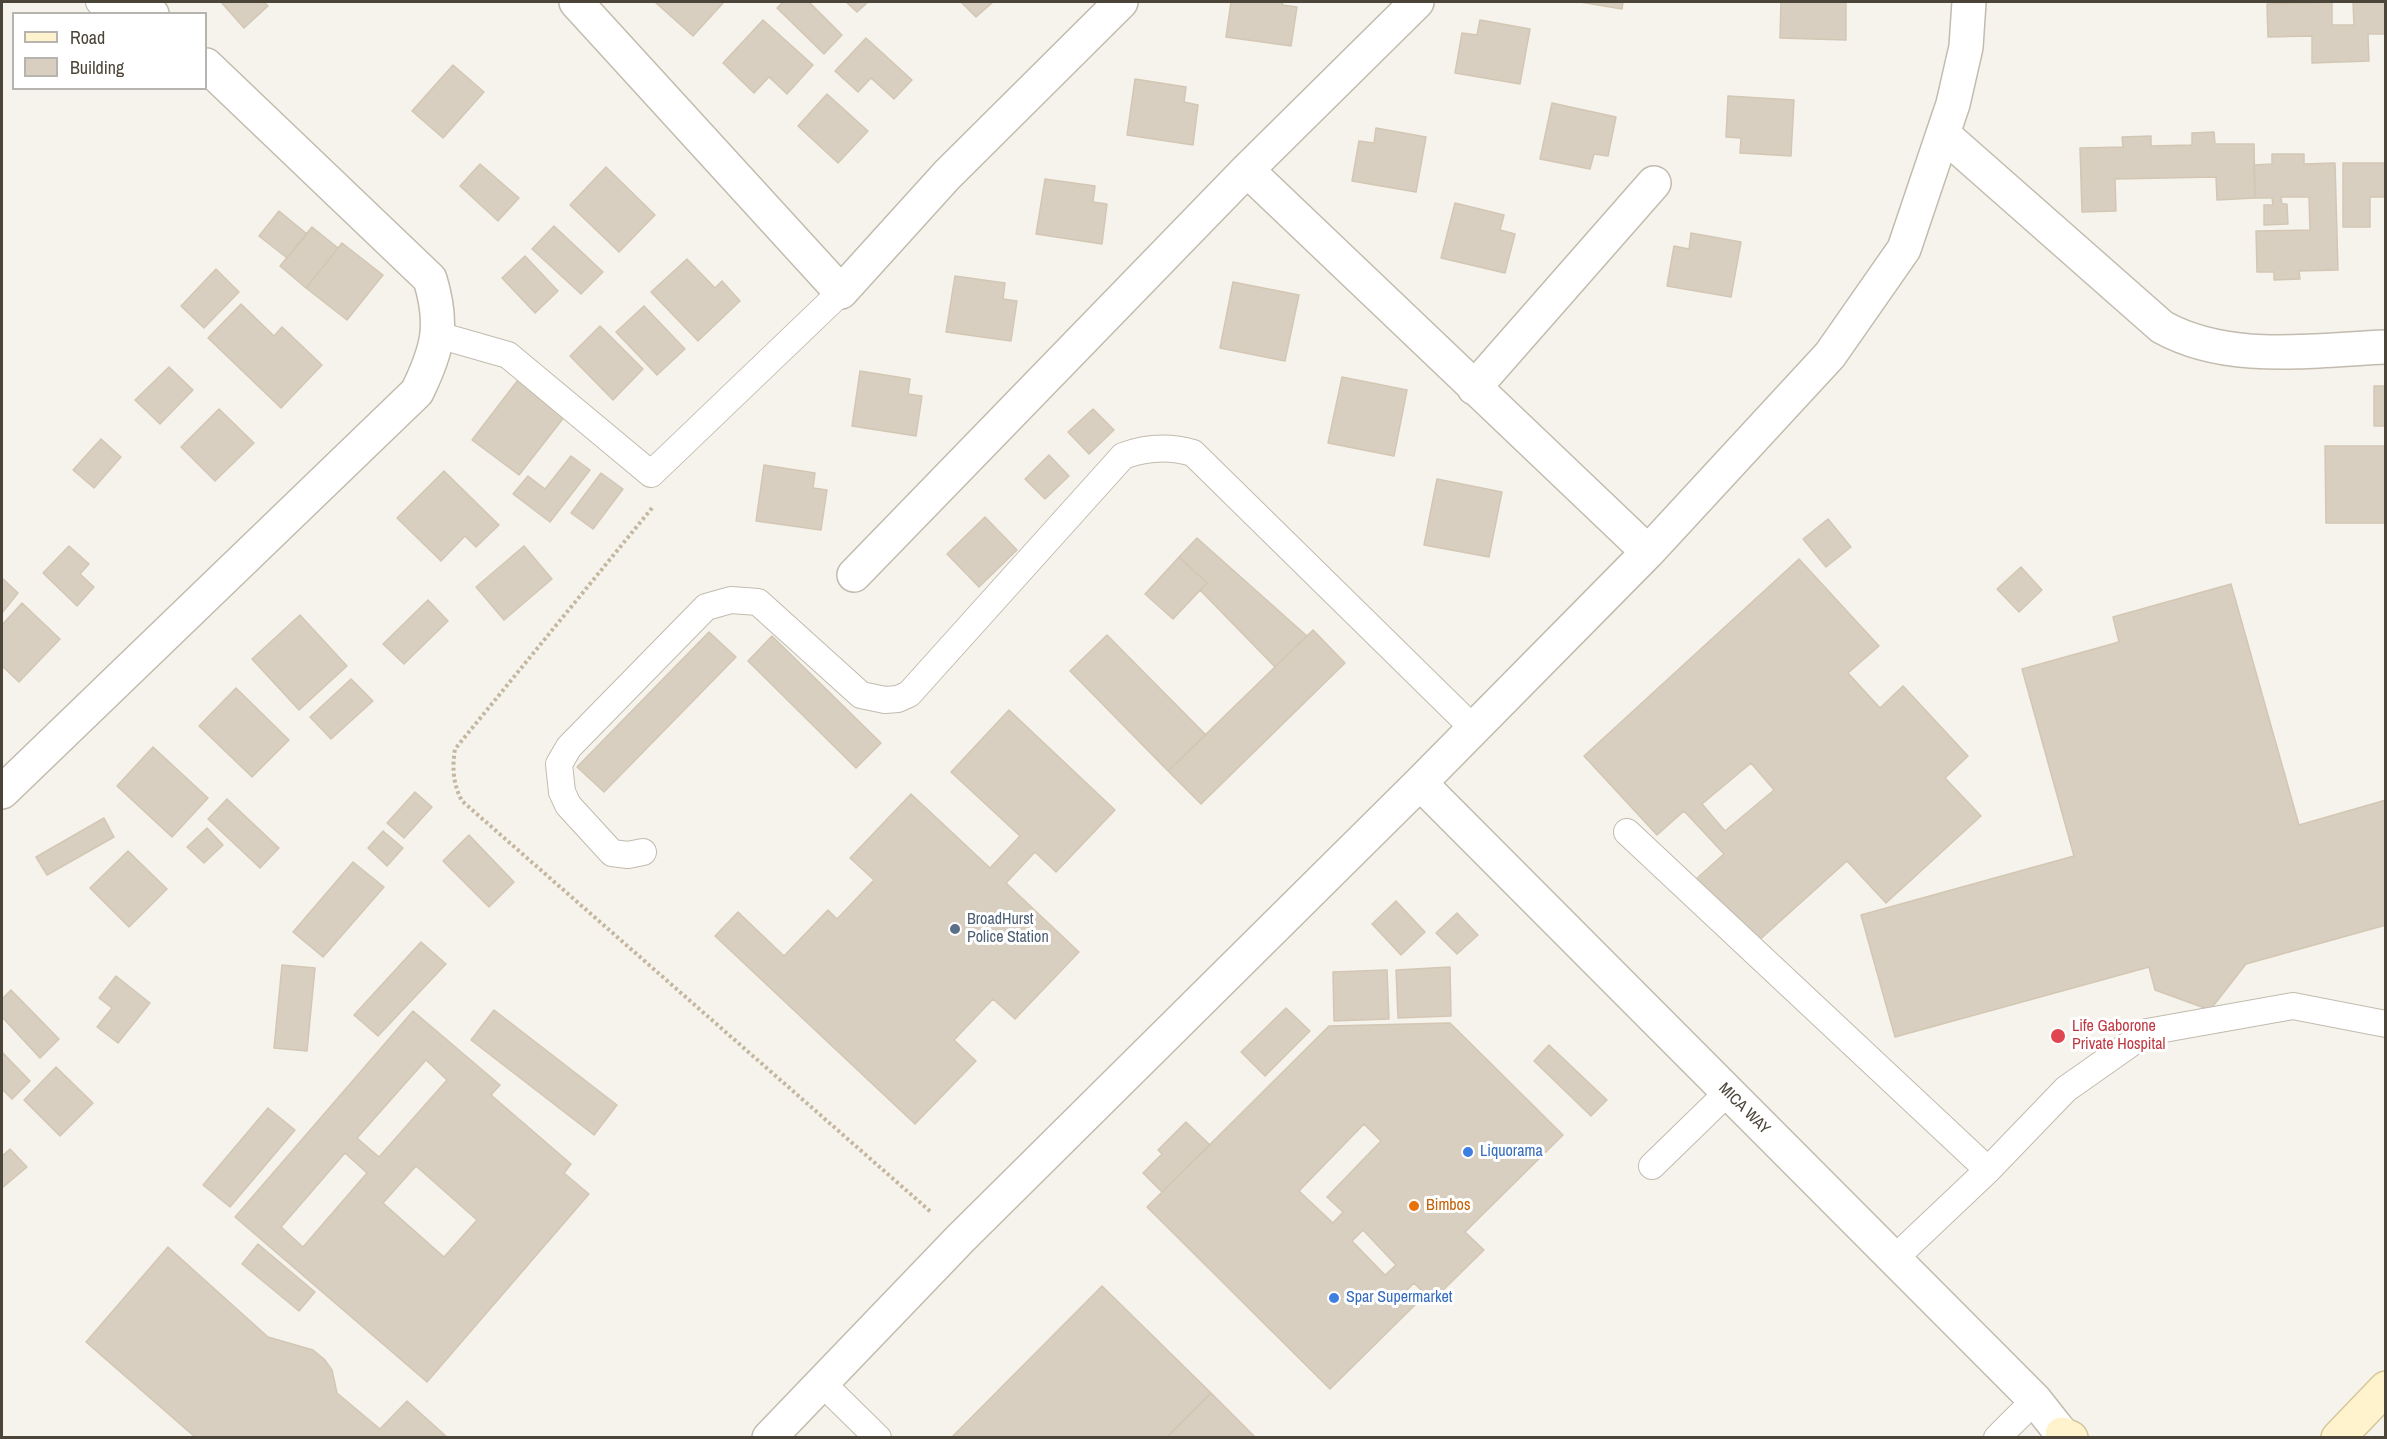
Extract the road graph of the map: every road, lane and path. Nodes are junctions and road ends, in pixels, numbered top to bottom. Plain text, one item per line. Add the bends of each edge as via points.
1 (99, 2) edge
2 (576, 2) edge
3 (1121, 2) edge
4 (1417, 2) edge
5 (1969, 2) edge
6 (119, 12) edge
7 (207, 66) edge
8 (1943, 134) junction
9 (1247, 170) junction
10 (1654, 183) dead end
11 (841, 292) junction
12 (438, 335) junction
13 (2385, 346) edge
14 (1474, 388) junction
15 (1648, 552) junction
16 (854, 575) dead end
17 (1474, 729) junction
18 (1420, 783) junction
19 (2, 792) edge
20 (1626, 832) dead end
21 (643, 852) dead end
22 (2385, 1024) edge
23 (1727, 1093) junction
24 (1652, 1166) dead end
25 (1988, 1170) junction
26 (1894, 1258) junction
27 (822, 1383) junction
28 (2385, 1389) edge
29 (2035, 1400) junction
30 (2066, 1436) edge
31 (769, 1437) edge
32 (878, 1437) edge
33 (1997, 1437) edge
34 (2338, 1437) edge

1 - 6 lane
2 - 11 street
3 - 11 street via 947,175
4 - 9 street
5 - 8 street via 1966,47
7 - 12 street via 430,279 439,307
8 - 13 street via 2162,327 2186,340 2262,352
8 - 15 street via 1904,249 1830,355
9 - 14 street
9 - 16 street
10 - 14 street
11 - 12 lane via 651,474 508,355
12 - 19 street via 433,359 417,392
14 - 15 street
15 - 17 street
17 - 18 street
17 - 21 lane via 1193,453 1176,448 1140,450 1124,456 909,694 897,699 861,695 758,602 731,600 706,608 569,747 559,764 562,792 568,805 612,853
18 - 23 street, MICA WAY
18 - 27 street via 961,1238
20 - 25 lane
22 - 25 lane via 2293,1006 2147,1032 2066,1089
23 - 24 lane
23 - 26 street, MICA WAY
25 - 26 lane
26 - 29 street, MICA WAY
27 - 31 street
27 - 32 lane
28 - 34 main road
29 - 30 street, MICA WAY
29 - 33 lane

